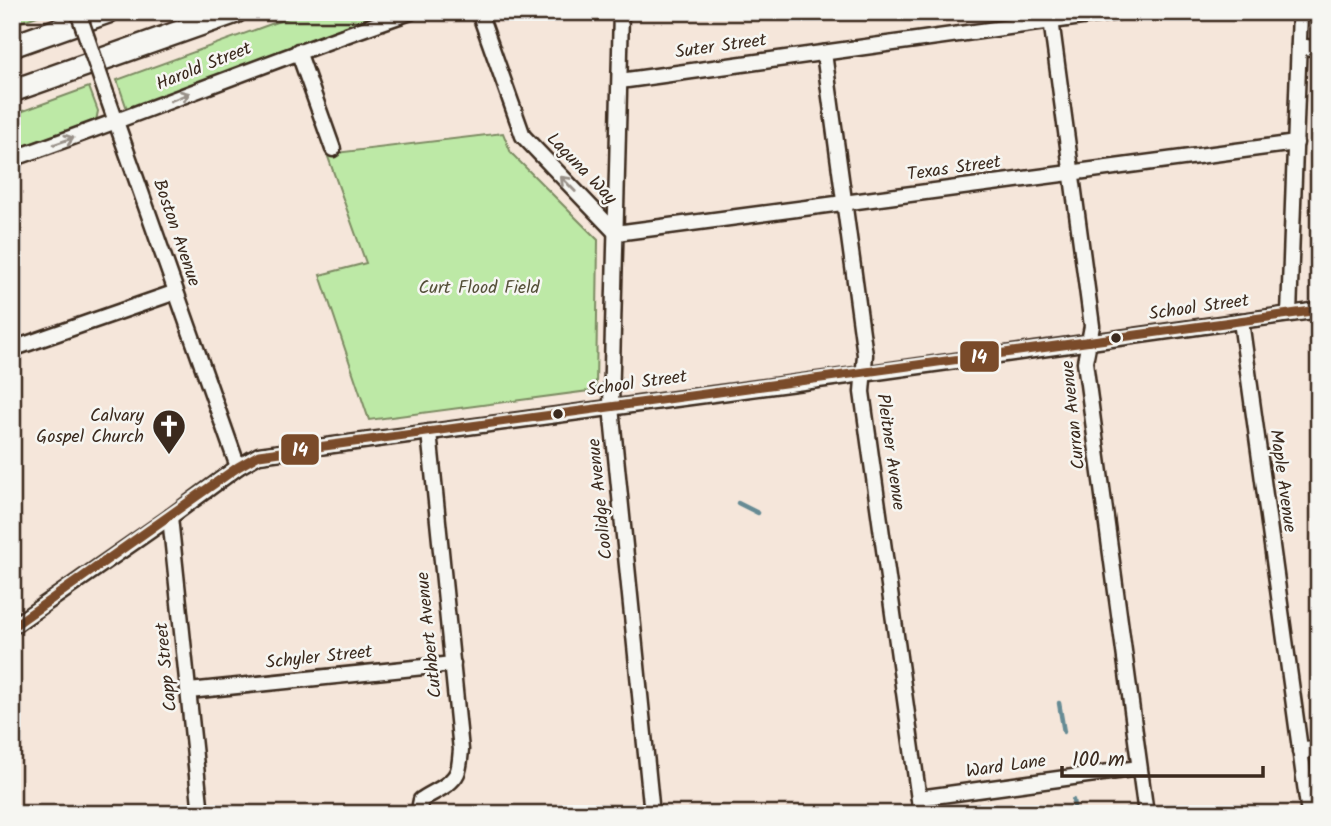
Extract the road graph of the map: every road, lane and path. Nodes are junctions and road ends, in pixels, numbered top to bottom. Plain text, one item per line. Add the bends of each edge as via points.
1 (78, 12) edge
2 (108, 12) edge
3 (236, 12) edge
4 (411, 12) edge
5 (479, 12) edge
6 (621, 12) edge
7 (1118, 12) edge
8 (1300, 12) edge
9 (1051, 17) edge
10 (12, 46) edge
11 (1299, 46) junction
12 (1319, 49) edge
13 (298, 51) junction
14 (824, 53) junction
15 (620, 81) junction
16 (12, 91) edge
17 (117, 122) junction
18 (1296, 143) junction
19 (333, 149) dead end
20 (12, 159) edge
21 (1072, 173) junction
22 (845, 202) junction
23 (616, 233) junction
24 (176, 292) junction
25 (1319, 310) edge
26 (1289, 314) junction
27 (1241, 321) junction
28 (1087, 344) junction
29 (12, 349) edge
30 (863, 374) junction
31 (611, 407) junction
32 (429, 432) junction
33 (238, 467) junction
34 (170, 517) junction
35 (12, 627) edge
36 (453, 664) junction
37 (189, 691) junction
38 (1319, 748) edge
39 (1300, 751) junction
40 (1139, 768) junction
41 (919, 798) junction
42 (201, 814) edge
43 (418, 814) edge
44 (652, 814) edge
45 (921, 814) edge
46 (1146, 814) edge
47 (1308, 814) edge

1 - 17 street, Boston Avenue, bridge
2 - 10 highway
3 - 16 highway
4 - 13 street, Harold Street
23 -> 5 street, Laguna Way via 523,136
6 - 15 street, Coolidge Avenue
7 - 9 street, Suter Street
8 - 11 street
9 - 14 street, Suter Street
9 - 21 street, Curran Avenue
11 - 12 street
11 - 18 street
17 -> 13 street, Harold Street
13 - 19 street
14 - 15 street, Suter Street
14 - 22 street, Pleitner Avenue
15 - 23 street, Coolidge Avenue
20 -> 17 street, Harold Street
17 - 24 street, Boston Avenue
18 - 21 street, Texas Street
18 - 26 street
21 - 22 street, Texas Street
21 - 28 street, Curran Avenue via 1092,326
22 - 23 street, Texas Street
22 - 30 street, Pleitner Avenue via 865,355
23 - 31 street, Coolidge Avenue
24 - 29 street
24 - 33 street, Boston Avenue
25 - 26 street, School Street
26 - 27 street, School Street
27 - 28 street, School Street
27 - 39 street, Maple Avenue
28 - 30 street, School Street
28 - 40 street, Curran Avenue via 1085,362
30 - 31 street, School Street
30 - 41 street, Pleitner Avenue
31 - 32 street, School Street
31 - 44 street, Coolidge Avenue
32 - 33 street, School Street via 259,455
32 - 36 street, Cuthbert Avenue
33 - 34 street, School Street
34 - 35 street, School Street
34 - 37 street, Capp Street
36 - 37 street, Schyler Street
36 - 43 street, Cuthbert Avenue via 461,750 457,774 421,800
37 - 42 street, Capp Street
38 - 39 street
39 - 47 street, Maple Avenue
40 - 41 street, Ward Lane
40 - 46 street, Curran Avenue
41 - 45 street, Pleitner Avenue

